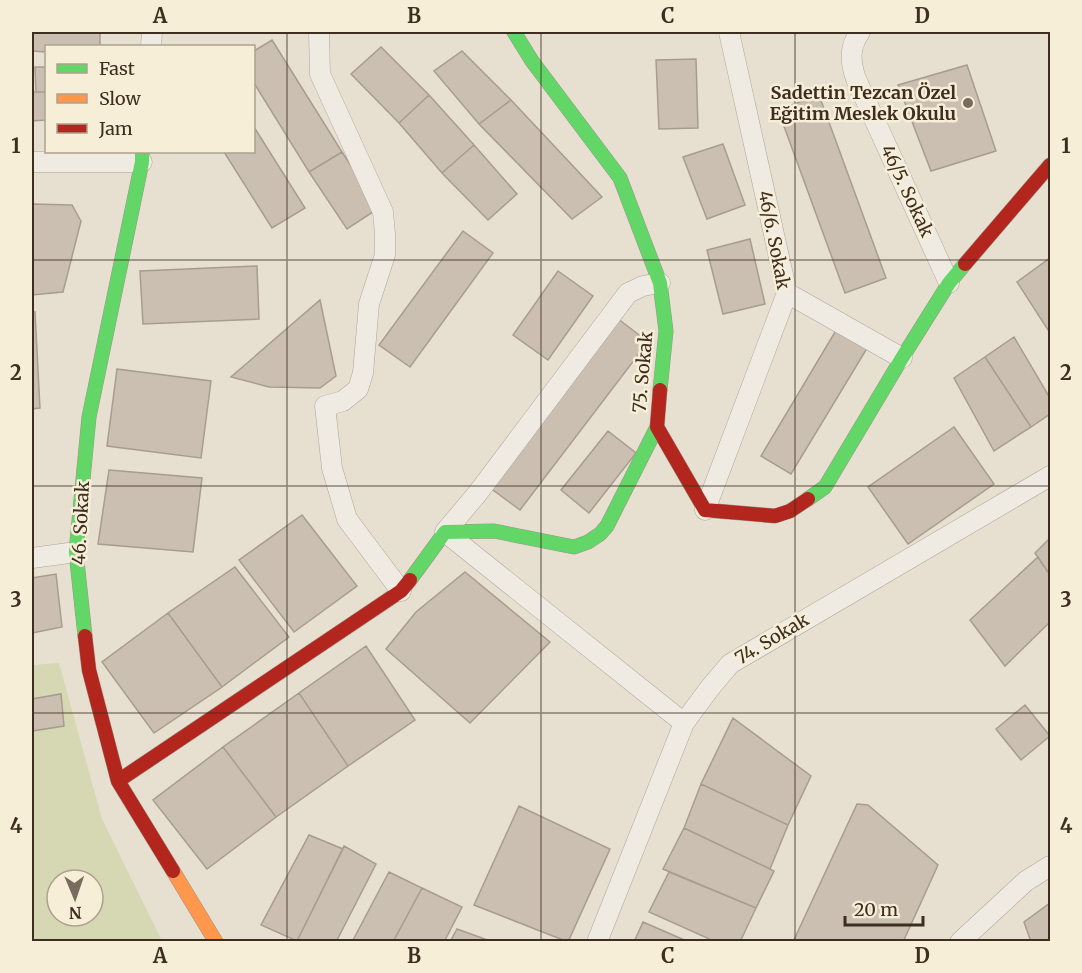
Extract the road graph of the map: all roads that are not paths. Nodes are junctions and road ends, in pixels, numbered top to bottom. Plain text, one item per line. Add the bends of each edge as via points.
1 (319, 32) edge
2 (514, 32) edge
3 (729, 32) edge
4 (861, 32) edge
5 (142, 157) edge
6 (32, 162) edge
7 (1050, 165) edge
8 (660, 283) junction
9 (950, 283) junction
10 (787, 293) junction
11 (902, 358) junction
12 (657, 427) junction
13 (1050, 476) edge
14 (705, 510) junction
15 (446, 532) junction
16 (76, 552) junction
17 (32, 558) edge
18 (401, 591) junction
19 (684, 723) junction
20 (118, 781) junction
21 (1050, 866) edge
22 (216, 942) edge
23 (597, 942) edge
24 (960, 942) edge

1 - 18 street via 320,74 382,213 385,234 385,255 369,304 358,389 343,401 325,406 332,468 347,519
2 - 8 street, 75. Sokak via 620,178
3 - 10 street, 46/6. Sokak
4 - 9 street, 46/5. Sokak via 851,52 856,79
5 - 6 street
5 - 16 street, 46. Sokak via 89,417
7 - 9 street
8 - 12 street, 75. Sokak via 666,331
8 - 15 street via 628,293
9 - 11 street
10 - 11 street
10 - 14 street, 46/6. Sokak
11 - 14 street via 825,487 790,511 775,516
12 - 14 street, 75. Sokak
12 - 15 street via 606,526 585,544 574,547 494,531
13 - 19 street, 74. Sokak via 730,664
15 - 18 street
15 - 19 street
16 - 17 street
16 - 20 street, 46. Sokak via 89,670
18 - 20 street
19 - 23 street, 74. Sokak
20 - 22 street, 46. Sokak
21 - 24 street via 1026,881

